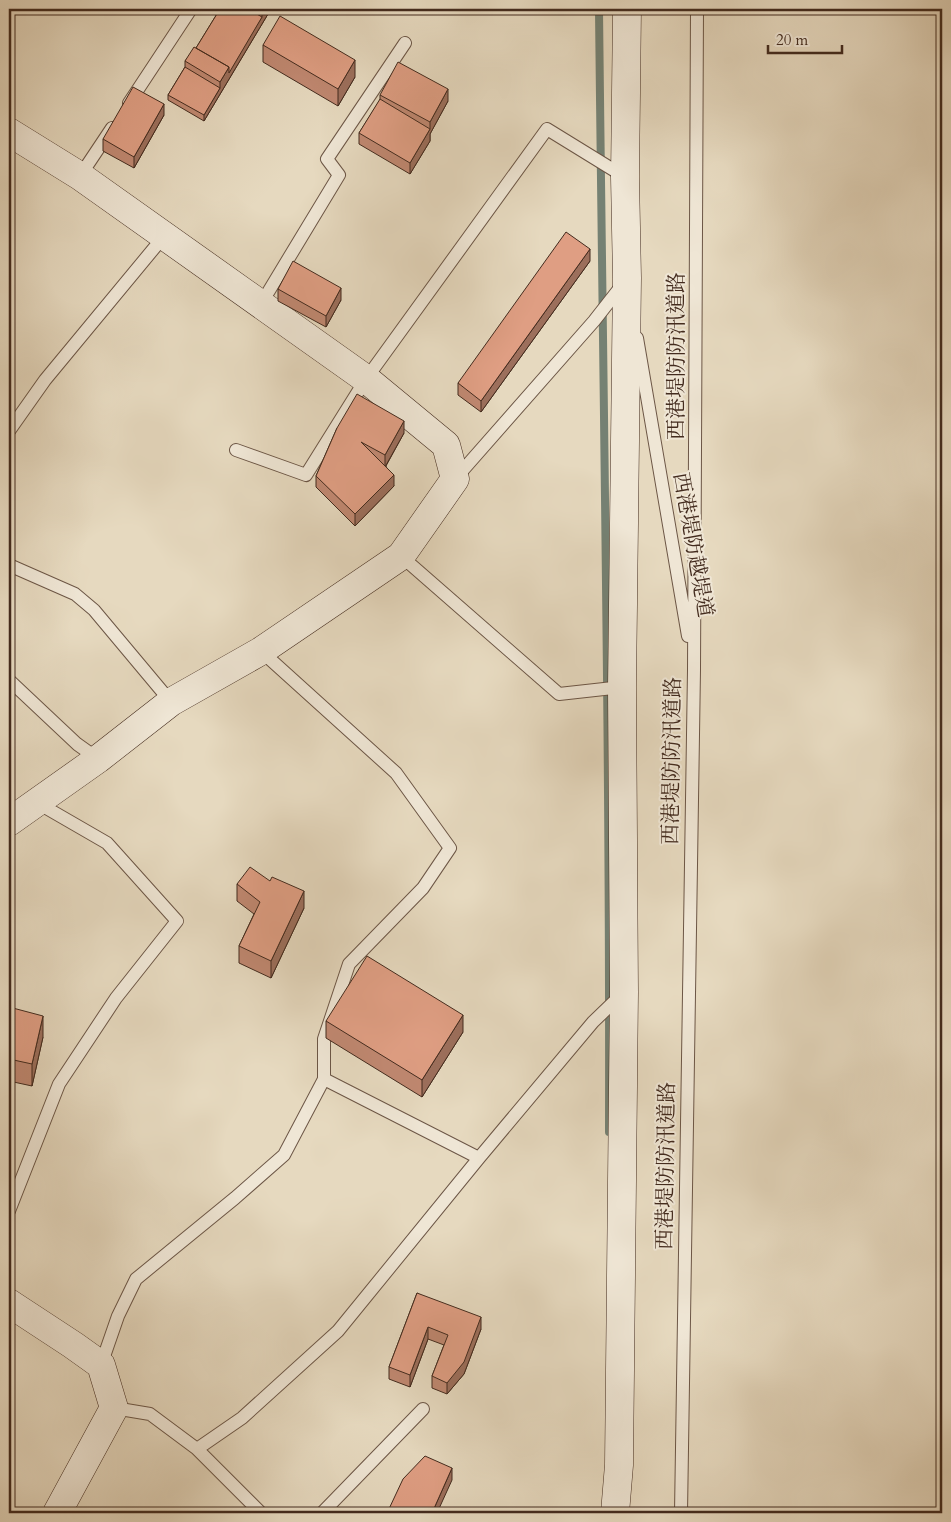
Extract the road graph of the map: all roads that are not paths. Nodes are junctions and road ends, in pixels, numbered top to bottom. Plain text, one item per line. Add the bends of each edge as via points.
1 (191, 9) edge
2 (627, 9) edge
3 (697, 9) edge
4 (405, 43) dead end
5 (9, 132) edge
6 (80, 176) junction
7 (625, 177) junction
8 (165, 235) junction
9 (627, 278) junction
10 (261, 304) junction
11 (366, 379) junction
12 (9, 431) edge
13 (236, 450) dead end
14 (455, 479) junction
15 (400, 556) junction
16 (9, 565) edge
17 (261, 651) junction
18 (694, 670) junction
19 (9, 680) edge
20 (622, 687) junction
21 (171, 702) junction
22 (98, 759) junction
23 (36, 802) junction
24 (9, 822) edge
25 (624, 992) junction
26 (324, 1079) junction
27 (479, 1158) junction
28 (9, 1211) edge
29 (9, 1303) edge
30 (101, 1365) junction
31 (114, 1408) junction
32 (423, 1409) dead end
33 (197, 1448) junction
34 (57, 1513) edge
35 (261, 1513) edge
36 (322, 1513) edge
37 (615, 1513) edge
38 (681, 1513) edge

1 - 6 lane
2 - 7 street
3 - 18 lane, 西港堤防防汛道路
4 - 10 lane via 327,159 339,175
5 - 6 street
6 - 8 street
7 - 9 street
7 - 11 lane via 547,129
8 - 10 street
8 - 12 lane via 45,380
9 - 14 lane via 594,322
9 - 18 lane, 西港堤防越堤道
9 - 20 street
10 - 11 street
11 - 13 lane via 306,475
11 - 14 street via 446,445
14 - 15 street
15 - 17 street
15 - 20 lane via 559,694
16 - 21 lane via 75,594 94,610
17 - 21 street
17 - 26 lane via 396,772 450,848 423,888 349,964 324,1039
18 - 38 lane, 西港堤防防汛道路
19 - 22 lane via 77,744
20 - 25 street
21 - 22 street
22 - 23 street
23 - 24 street
23 - 28 lane via 107,843 177,921 116,998 59,1084
25 - 27 lane via 593,1022
25 - 37 street via 619,1465
26 - 27 lane
26 - 30 lane via 284,1155 136,1279 118,1316
27 - 33 lane via 338,1331 242,1418
29 - 30 street
30 - 31 street
31 - 33 lane via 150,1414
31 - 34 street
32 - 36 lane
33 - 35 lane

